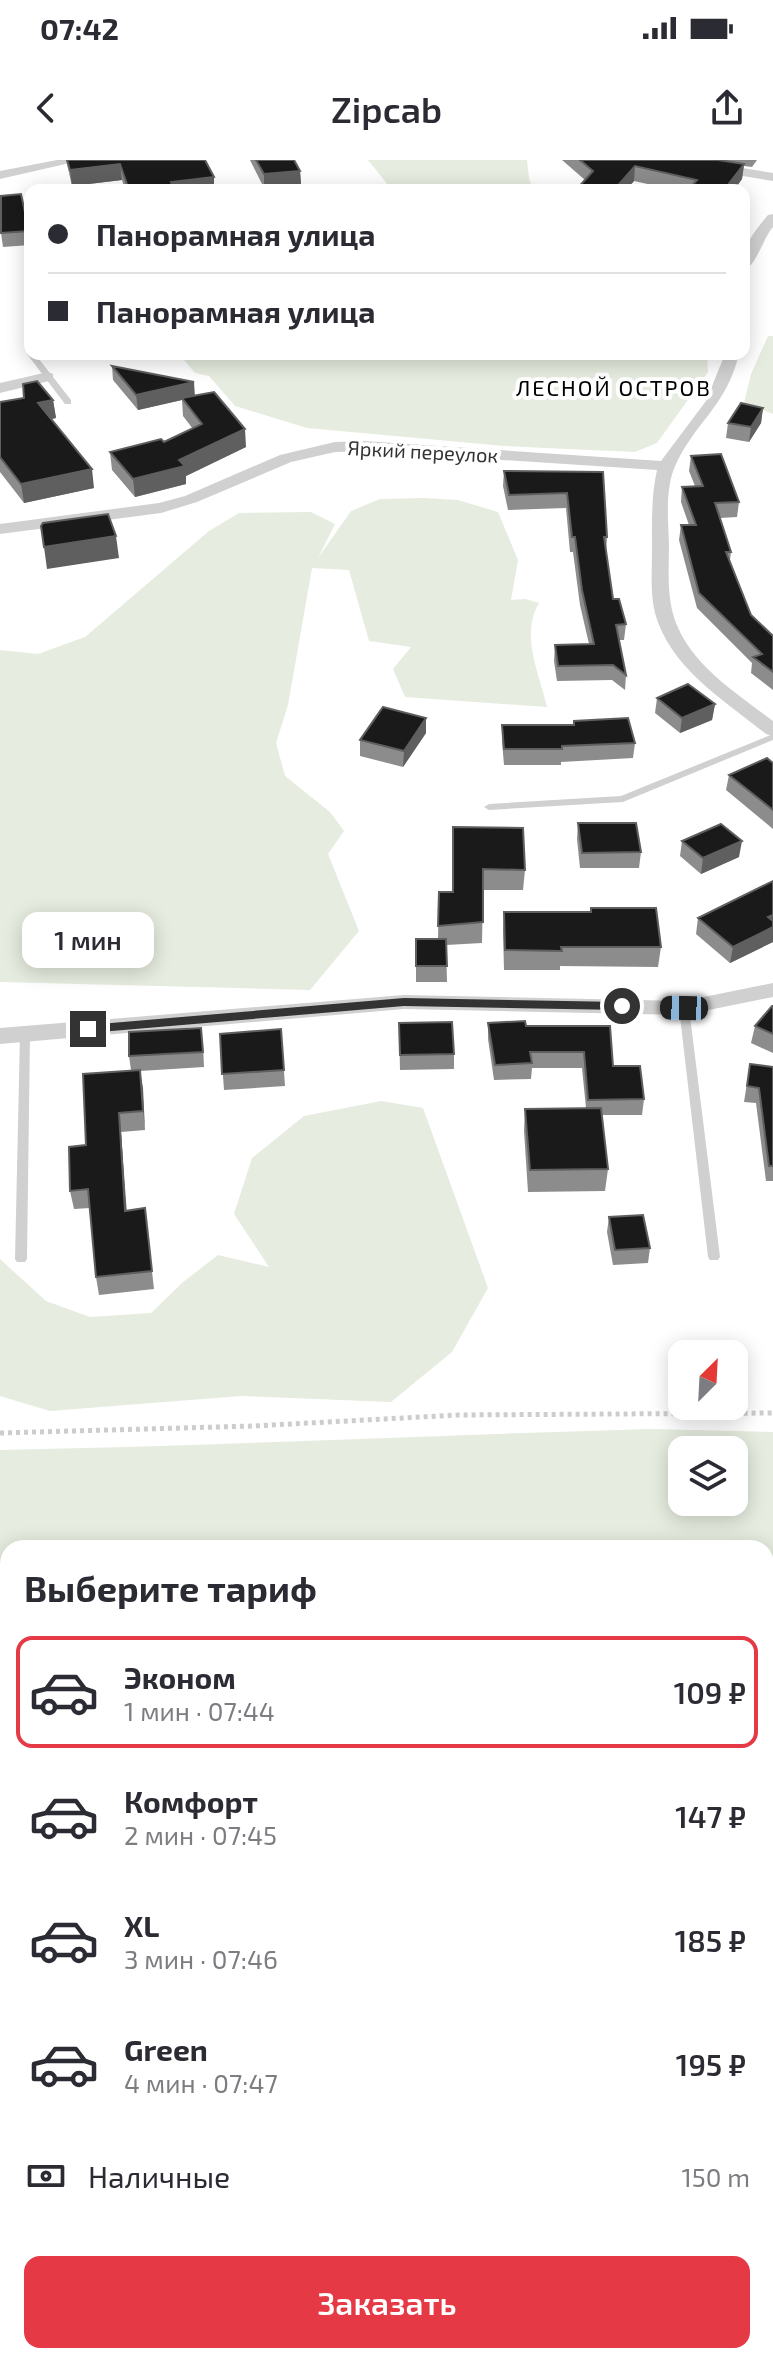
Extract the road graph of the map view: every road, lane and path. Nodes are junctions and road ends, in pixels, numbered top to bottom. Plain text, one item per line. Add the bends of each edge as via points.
1 (77, 160) edge
2 (695, 164) edge
3 (0, 175) edge
4 (773, 177) edge
5 (773, 218) edge
6 (750, 252) edge
7 (36, 360) edge
8 (731, 360) edge
9 (48, 377) junction
10 (0, 388) edge
11 (68, 402) dead end
12 (666, 466) junction
13 (0, 529) edge
14 (773, 730) edge
15 (773, 737) edge
16 (489, 807) dead end
17 (773, 990) edge
18 (684, 1008) junction
19 (25, 1034) junction
20 (0, 1036) edge
21 (714, 1257) dead end
22 (21, 1259) dead end
23 (773, 1413) edge
24 (0, 1433) edge

1 - 3 street
2 - 4 street
5 - 6 street
7 - 9 lane
8 - 12 street via 712,408
9 - 10 street
9 - 11 lane
12 - 13 street, Яркий переулок via 335,447 286,458 161,508
12 - 14 street via 660,537 663,608 671,635 690,662
15 - 16 lane via 623,799
17 - 18 street
18 - 19 street via 404,1002
18 - 21 lane
19 - 20 street
19 - 22 lane
23 - 24 path via 458,1415

